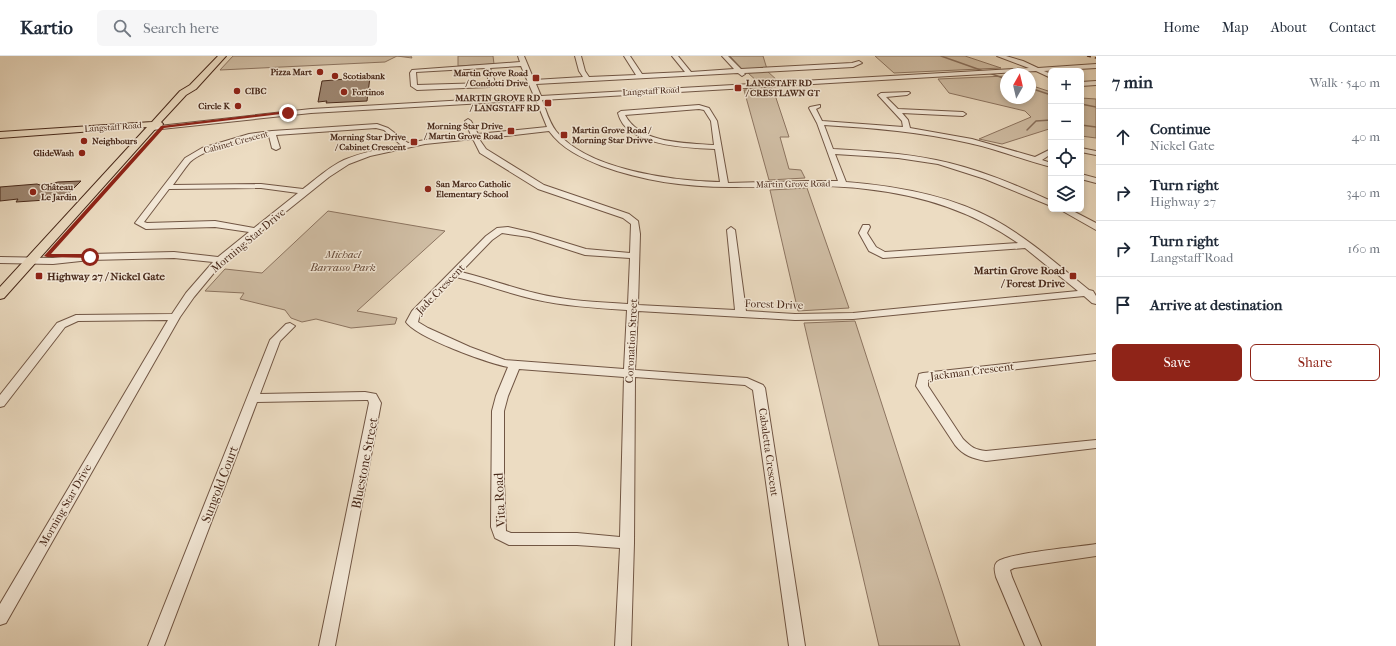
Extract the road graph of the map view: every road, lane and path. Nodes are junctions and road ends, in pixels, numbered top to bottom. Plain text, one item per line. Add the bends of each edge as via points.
1 (222, 56) edge
2 (521, 56) edge
3 (578, 56) edge
4 (627, 56) edge
5 (675, 56) edge
6 (725, 56) edge
7 (1000, 56) edge
8 (1018, 56) edge
9 (1010, 58) junction
10 (854, 59) dead end
11 (523, 64) junction
12 (487, 66) junction
13 (1096, 66) edge
14 (1037, 69) junction
15 (739, 71) junction
16 (690, 74) junction
17 (1048, 74) edge
18 (640, 76) junction
19 (587, 79) junction
20 (532, 82) junction
21 (1096, 83) edge
22 (1084, 84) edge
23 (754, 85) junction
24 (907, 93) dead end
25 (538, 98) junction
26 (818, 106) dead end
27 (897, 112) junction
28 (963, 114) dead end
29 (468, 121) dead end
30 (820, 123) junction
31 (159, 126) junction
32 (551, 129) junction
33 (907, 129) junction
34 (272, 133) junction
35 (0, 135) edge
36 (474, 136) junction
37 (406, 145) junction
38 (717, 147) junction
39 (276, 148) dead end
40 (830, 151) junction
41 (1084, 151) edge
42 (1048, 153) edge
43 (1096, 153) edge
44 (1036, 160) junction
45 (1048, 164) edge
46 (1084, 177) edge
47 (1096, 181) edge
48 (843, 184) junction
49 (724, 185) junction
50 (167, 187) junction
51 (305, 192) junction
52 (1048, 203) edge
53 (1068, 212) edge
54 (866, 227) dead end
55 (1096, 228) edge
56 (731, 230) dead end
57 (256, 231) junction
58 (1026, 245) junction
59 (0, 255) edge
60 (635, 256) junction
61 (39, 258) junction
62 (0, 260) edge
63 (220, 260) junction
64 (455, 274) junction
65 (1091, 293) edge
66 (0, 295) edge
67 (0, 299) edge
68 (1096, 301) edge
69 (632, 308) junction
70 (741, 314) junction
71 (175, 317) junction
72 (290, 326) dead end
73 (1096, 358) edge
74 (515, 365) junction
75 (629, 373) junction
76 (253, 398) junction
77 (0, 403) edge
78 (1096, 444) edge
79 (627, 543) junction
80 (1096, 550) edge
81 (3, 609) edge
82 (156, 646) edge
83 (327, 646) edge
84 (623, 646) edge
85 (797, 646) edge
86 (1033, 646) edge

1 - 31 main road via 194,87 192,93
2 - 11 street, Martin Grove Road
3 - 19 street
4 - 18 street
5 - 16 street
6 - 15 street
7 - 9 street
8 - 9 street
9 - 14 street
10 - 15 street via 859,64
11 - 12 street
11 - 20 street, Martin Grove Road
12 - 12 street via 492,82 485,85 417,88 414,86 413,73 417,70
13 - 14 street, Langstaff Road
14 - 17 street
14 - 23 street, Langstaff Road
15 - 16 street
15 - 23 street
16 - 18 street
18 - 19 street
19 - 20 street
20 - 25 street, Martin Grove Road
21 - 22 street
23 - 25 street, Langstaff Road
24 - 27 street via 881,95
25 - 31 street, Langstaff Road via 311,111
25 - 32 street, Martin Grove Road
26 - 30 street via 812,108
27 - 28 street
27 - 33 street via 905,120
29 - 36 street, Coronation Street
30 - 33 street
30 - 40 street
31 - 35 main road, Langstaff Road
31 - 61 main road
32 - 36 street, Morning Star Drive
32 - 49 street, Martin Grove Road via 579,153 615,168 671,180
33 - 44 street via 971,141
34 - 37 street, Cabinet Crescent via 381,126
34 - 39 street
34 - 50 street, Cabinet Crescent via 199,152 188,160
36 - 37 street, Morning Star Drive
36 - 60 street, Coronation Street via 483,151 534,183 631,219 635,223
37 - 51 street, Morning Star Drive via 346,162
38 - 38 street via 713,119 706,108 621,113 629,126 649,137 675,144
38 - 49 street
40 - 48 street
40 - 52 street via 923,159 1001,182
41 - 43 street
42 - 44 street
44 - 45 street
46 - 47 street
48 - 49 street, Martin Grove Road
48 - 58 street, Martin Grove Road via 897,191 950,204 996,224
50 - 51 street via 261,186
50 - 57 street, Cabinet Crescent via 139,223 146,226 215,224
51 - 57 street, Morning Star Drive
53 - 55 street
54 - 58 street via 863,233 872,249 883,255
56 - 70 street
57 - 63 street, Morning Star Drive
58 - 65 street, Martin Grove Road
59 - 61 street
60 - 64 street, Jade Crescent via 584,252 531,235 500,230 494,233
60 - 69 street, Coronation Street
61 - 62 street
61 - 63 street via 72,260 90,257 174,255
61 - 66 main road
61 - 67 main road via 13,293
63 - 71 street, Morning Star Drive
64 - 69 street, Forest Drive via 550,300
64 - 74 street, Jade Crescent via 416,313 411,322 482,357
65 - 68 street, Martin Grove Road
65 - 70 street, Forest Drive via 853,316 795,317
69 - 70 street, Forest Drive
69 - 75 street, Coronation Street
71 - 77 street via 76,318 65,322
71 - 81 street, Morning Star Drive
72 - 76 street, Sungold Court via 275,340
73 - 78 street, Jackman Crescent via 923,377 922,386 959,442 973,454 986,456
74 - 75 street, Jade Crescent
74 - 79 street, Vita Road via 498,411 497,483 500,534 509,539 572,539
75 - 79 street, Coronation Street
75 - 85 street, Cabaletta Crescent via 747,382 759,388
76 - 82 street, Sungold Court
76 - 83 street, Bluestone Street via 365,396 372,397 375,403
79 - 84 street, Coronation Street
80 - 86 street via 1011,562 1002,566 1004,577

